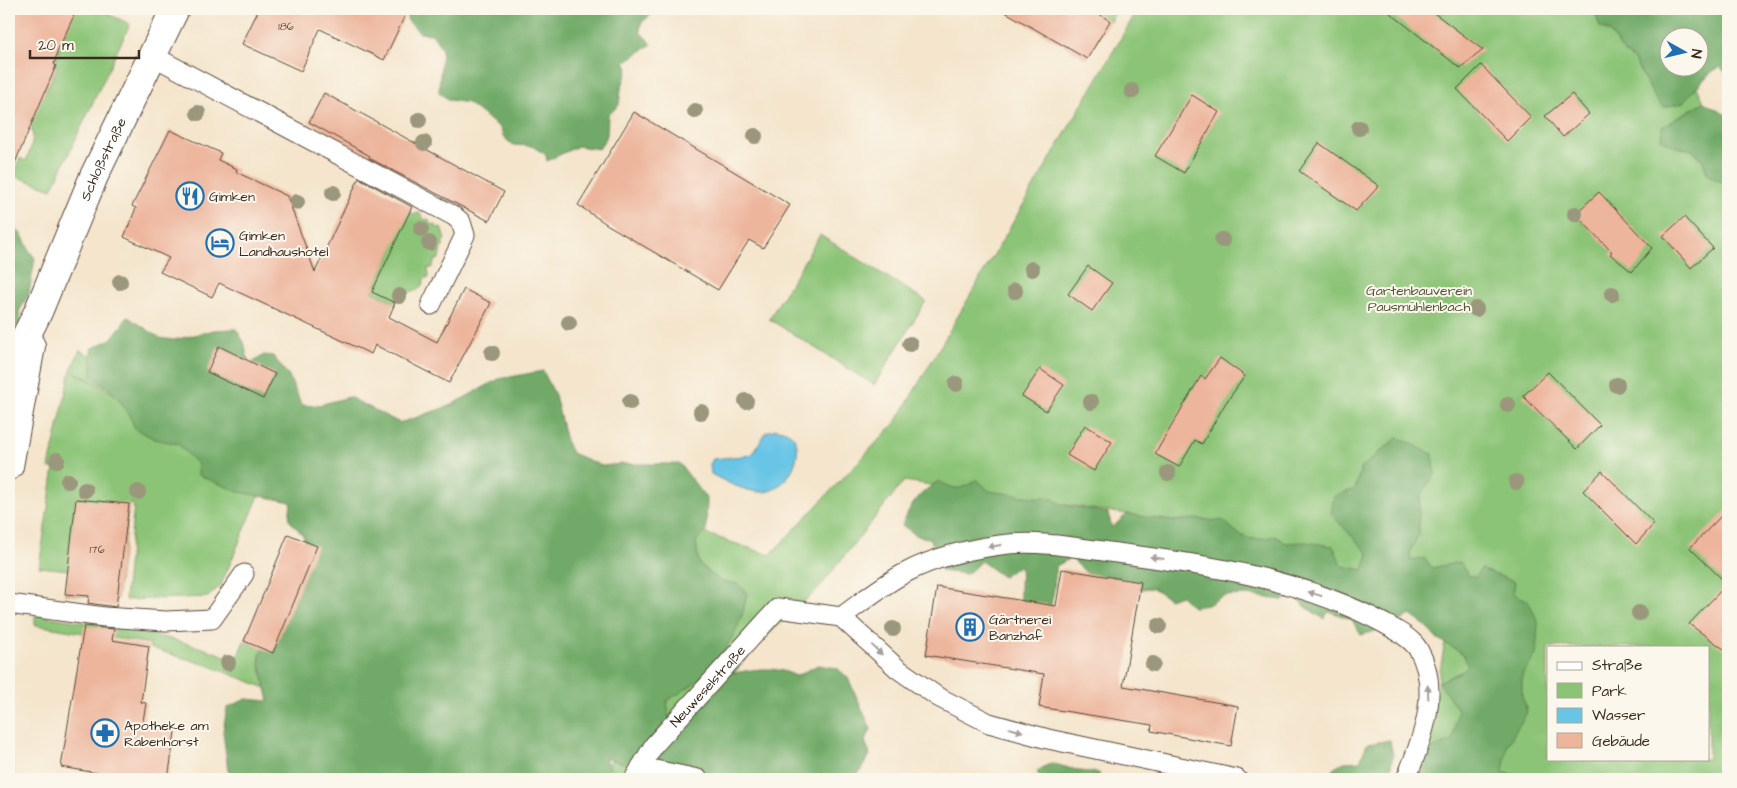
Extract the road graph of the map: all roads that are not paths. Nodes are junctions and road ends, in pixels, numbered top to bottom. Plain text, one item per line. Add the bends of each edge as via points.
1 (176, 9) edge
2 (153, 56) junction
3 (431, 305) dead end
4 (38, 312) junction
5 (9, 370) edge
6 (9, 466) edge
7 (244, 574) dead end
8 (9, 604) edge
9 (841, 617) junction
10 (638, 773) edge
11 (698, 779) edge
12 (1237, 779) edge
13 (1406, 779) edge

1 - 2 street, Schloßstraße
2 - 3 lane via 461,222 465,235
2 - 4 street, Schloßstraße via 94,176
4 - 5 street, Schloßstraße
4 - 6 street, Schloßstraße
7 - 8 lane via 212,619 166,621 104,617
9 - 10 lane, Neuweselstraße via 778,608 654,745
9 -> 12 lane via 906,675 938,697 989,723 1048,739
13 -> 9 lane via 1422,740 1429,698 1426,669 1417,648 1400,632 1368,615 1329,598 1269,580 1175,561 1058,545 1001,544 953,555 907,572
10 - 11 lane, Neuweselstraße

